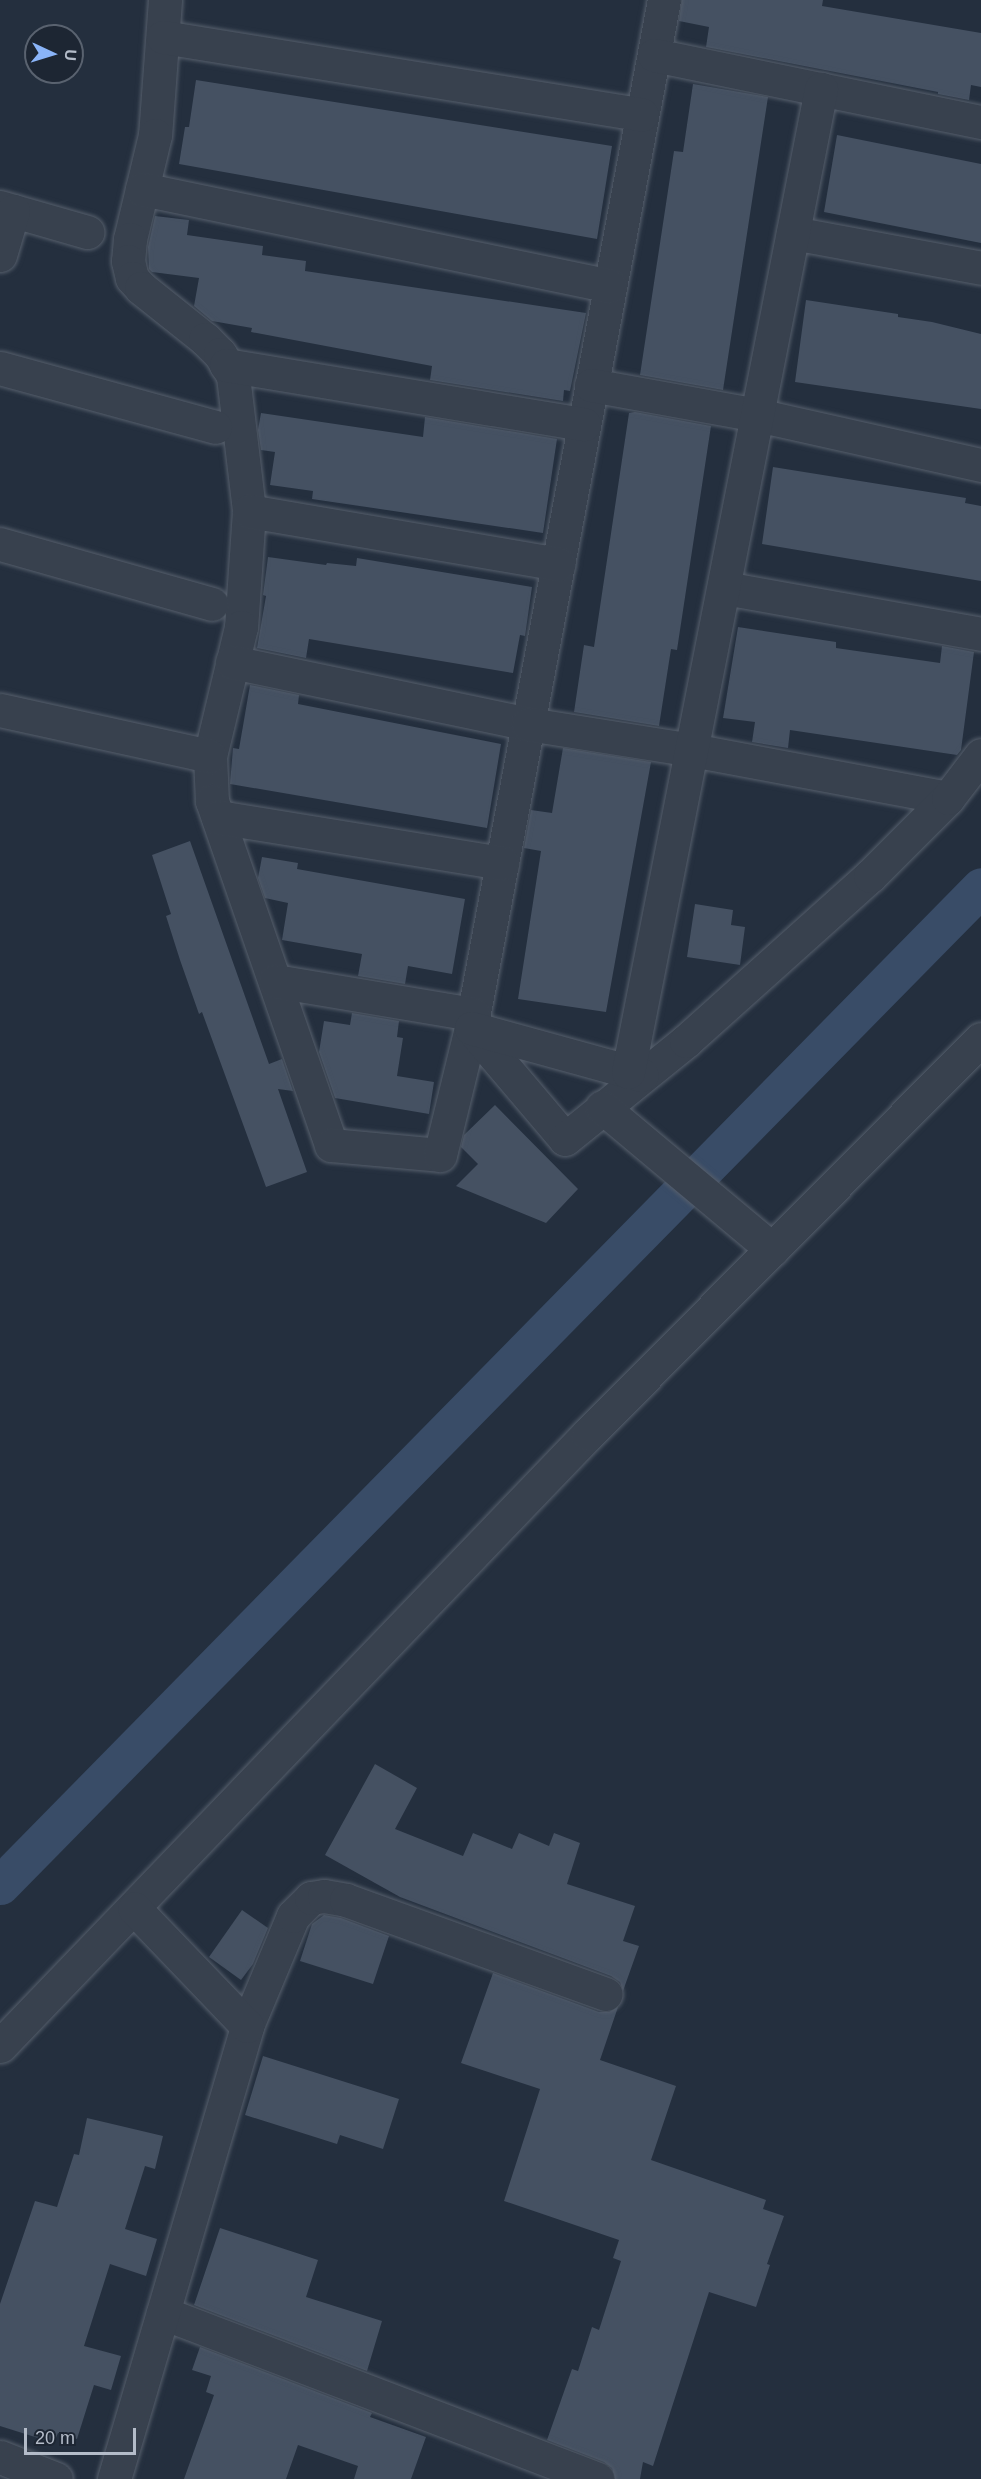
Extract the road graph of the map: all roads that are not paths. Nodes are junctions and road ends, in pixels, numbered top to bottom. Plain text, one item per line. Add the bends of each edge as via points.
1 (165, 0) edge
2 (664, 0) edge
3 (163, 37) junction
4 (654, 55) junction
5 (821, 89) junction
6 (642, 115) junction
7 (981, 122) edge
8 (142, 189) junction
9 (6, 208) edge
10 (87, 232) dead end
11 (793, 233) junction
12 (0, 255) edge
13 (981, 268) edge
14 (610, 286) junction
15 (226, 365) junction
16 (0, 368) edge
17 (591, 385) junction
18 (758, 416) junction
19 (584, 424) junction
20 (215, 427) dead end
21 (981, 465) edge
22 (249, 511) junction
23 (0, 544) edge
24 (558, 564) junction
25 (724, 588) junction
26 (212, 604) dead end
27 (981, 634) edge
28 (232, 662) junction
29 (0, 710) edge
30 (528, 724) junction
31 (692, 750) junction
32 (981, 755) edge
33 (210, 756) junction
34 (948, 798) junction
35 (218, 817) junction
36 (502, 863) junction
37 (275, 981) junction
38 (472, 1021) junction
39 (981, 1039) edge
40 (635, 1073) junction
41 (613, 1116) junction
42 (765, 1243) junction
43 (134, 1908) junction
44 (605, 1994) dead end
45 (247, 2026) junction
46 (0, 2046) edge
47 (163, 2313) junction
48 (0, 2457) edge
49 (57, 2479) edge
50 (114, 2479) edge
51 (597, 2479) edge

1 - 3 street
2 - 4 street
3 - 6 street
3 - 8 street via 155,135
4 - 5 street
4 - 6 street
5 - 7 street
5 - 11 street
6 - 14 street
8 - 14 street
8 - 15 street via 130,239 128,261 132,278 205,339
9 - 10 street
9 - 12 street
11 - 13 street
11 - 18 street
14 - 17 street
15 - 19 street
15 - 22 street via 233,376
16 - 20 street
17 - 18 street
17 - 19 street
18 - 21 street
18 - 25 street
19 - 24 street
22 - 24 street
22 - 28 street via 241,627
23 - 26 street
24 - 30 street
25 - 27 street
25 - 31 street
28 - 30 street
28 - 33 street
29 - 33 street
30 - 31 street
30 - 36 street
31 - 34 street
31 - 40 street
32 - 34 street
33 - 35 street via 212,801
34 - 40 street via 870,876 686,1041
35 - 36 street
35 - 37 street
36 - 38 street
37 - 38 street
37 - 38 street via 331,1145 440,1155
38 - 40 street
38 - 41 street via 565,1139
39 - 42 street
40 - 41 street
41 - 42 street
42 - 43 street via 588,1434
43 - 45 street
43 - 46 street
44 - 45 street via 346,1900 324,1896 311,1898 293,1916
45 - 47 street
47 - 50 street
47 - 51 street
48 - 49 street

